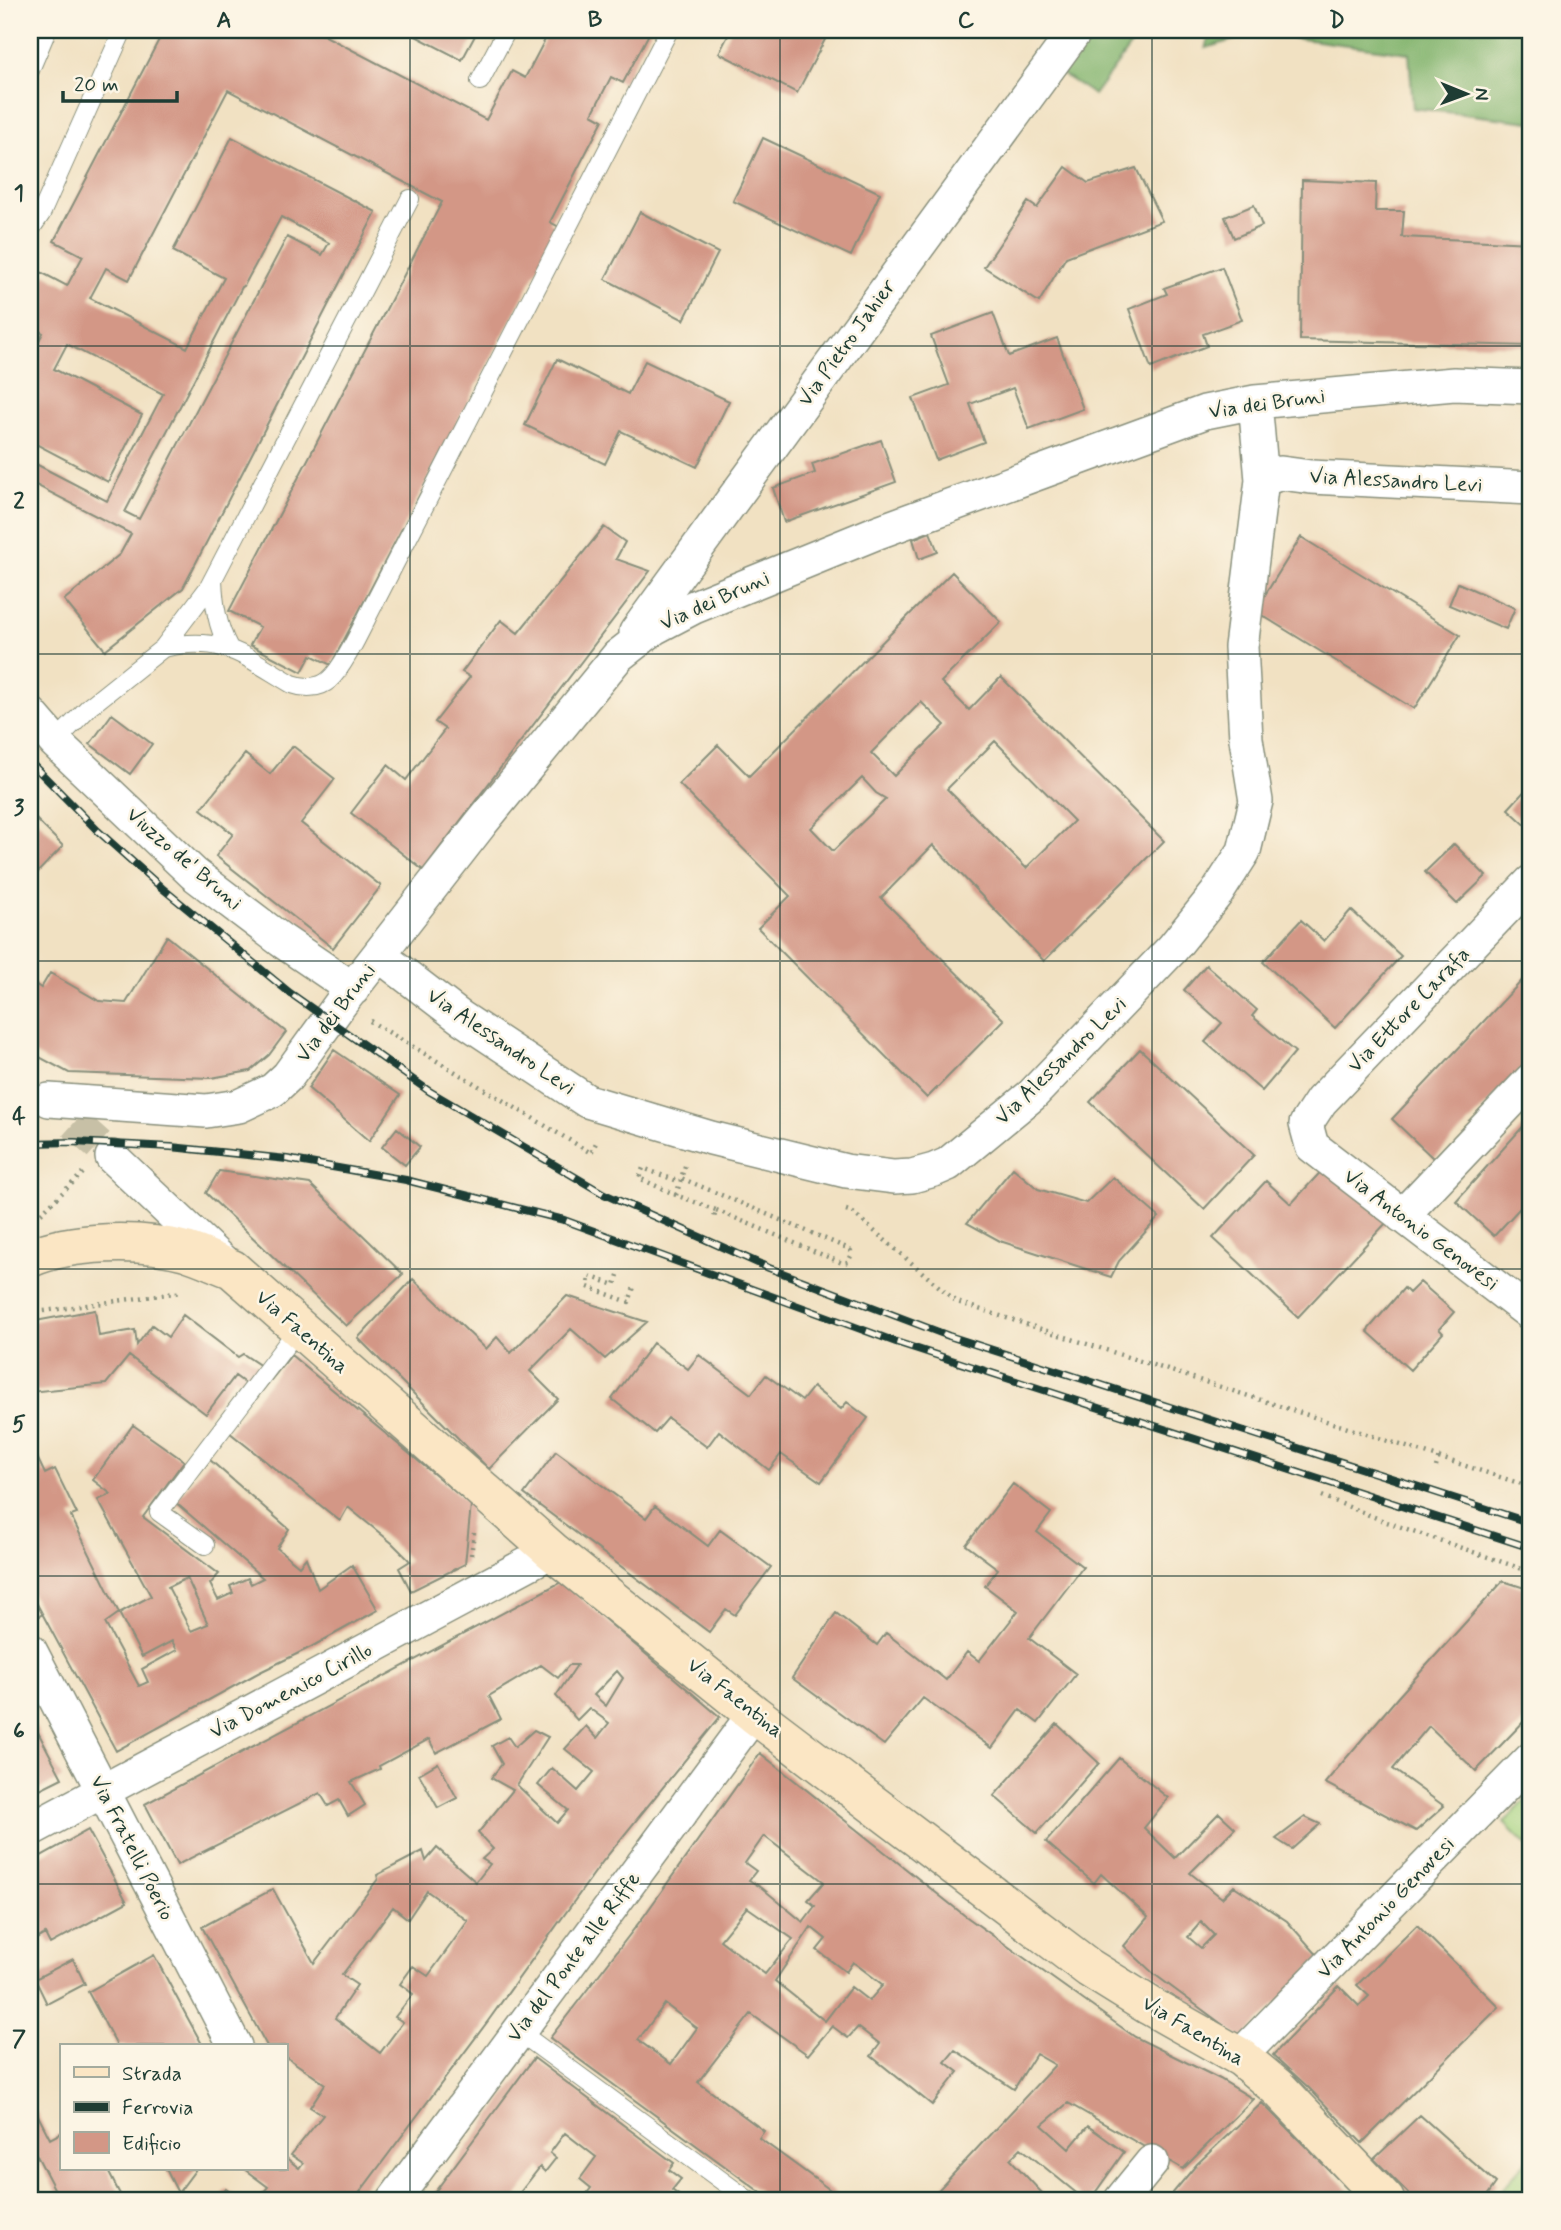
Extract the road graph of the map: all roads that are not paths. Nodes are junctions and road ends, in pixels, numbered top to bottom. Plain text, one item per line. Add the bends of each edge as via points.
1 (47, 30) edge
2 (123, 30) edge
3 (507, 30) edge
4 (669, 30) edge
5 (1076, 30) edge
6 (30, 71) edge
7 (480, 81) dead end
8 (410, 199) dead end
9 (30, 230) edge
10 (1531, 387) edge
11 (1255, 402) junction
12 (1262, 481) junction
13 (1531, 488) edge
14 (213, 579) junction
15 (163, 648) junction
16 (229, 648) junction
17 (618, 656) junction
18 (30, 713) edge
19 (55, 742) junction
20 (1531, 882) edge
21 (379, 955) junction
22 (347, 996) junction
23 (1531, 1080) edge
24 (39, 1095) edge
25 (74, 1123) tunnel mouth
26 (1312, 1146) joint
27 (101, 1162) tunnel mouth
28 (1402, 1216) junction
29 (30, 1258) edge
30 (232, 1269) junction
31 (1531, 1314) edge
32 (298, 1329) junction
33 (205, 1545) dead end
34 (552, 1551) junction
35 (30, 1650) edge
36 (754, 1714) junction
37 (1531, 1759) edge
38 (103, 1792) junction
39 (30, 1830) edge
40 (518, 2031) junction
41 (234, 2044) edge
42 (1242, 2057) junction
43 (1152, 2162) dead end
44 (394, 2200) edge
45 (748, 2200) edge
46 (1121, 2200) edge
47 (1385, 2200) edge

1 - 6 lane
2 - 9 lane
3 - 7 lane
4 - 16 lane via 339,666 328,681 303,688
5 - 17 street, Via Pietro Jahier
8 - 14 lane
10 - 11 street, Via dei Bruni via 1454,384
11 - 12 street, Via Alessandro Levi
11 - 17 street, Via dei Bruni via 1184,419 878,532 694,607 654,628
12 - 13 street, Via Alessandro Levi via 1281,473
12 - 21 street, Via Alessandro Levi via 1241,647 1246,739 1256,801 1244,851 1217,894 1172,949 1032,1095 948,1164 894,1177 846,1171 587,1101 460,1017
14 - 15 lane
14 - 16 lane via 216,612
15 - 16 lane via 195,642
15 - 19 lane via 89,707
17 - 21 street, Via dei Bruni
18 - 19 street, Viuzzo de' Bruni
19 - 22 street, Viuzzo de' Bruni via 194,874
20 - 26 street, Via Ettore Carafa via 1321,1101 1306,1124
21 - 22 street, Via dei Bruni
22 - 24 street, Via dei Bruni via 288,1076 273,1090 239,1106 206,1111
23 - 28 street
24 - 25 street
26 - 28 street, Via Antonio Genovesi
27 - 30 street, Via Faentina
28 - 31 street, Via Antonio Genovesi
29 - 30 street via 61,1248 155,1245
30 - 32 street, Via Faentina
32 - 33 lane via 159,1512
32 - 34 street, Via Faentina
34 - 36 street, Via Faentina
34 - 38 street, Via Domenico Cirillo
35 - 38 street, Via Fratelli Poerio
36 - 40 street, Via del Ponte alle Riffe
36 - 42 street, Via Faentina via 1089,1968
37 - 42 street, Via Antonio Genovesi
38 - 39 street, Via Domenico Cirillo
38 - 41 street, Via Fratelli Poerio
40 - 44 street, Via del Ponte alle Riffe
40 - 45 lane
42 - 47 street, Via Faentina via 1278,2088
43 - 46 street

